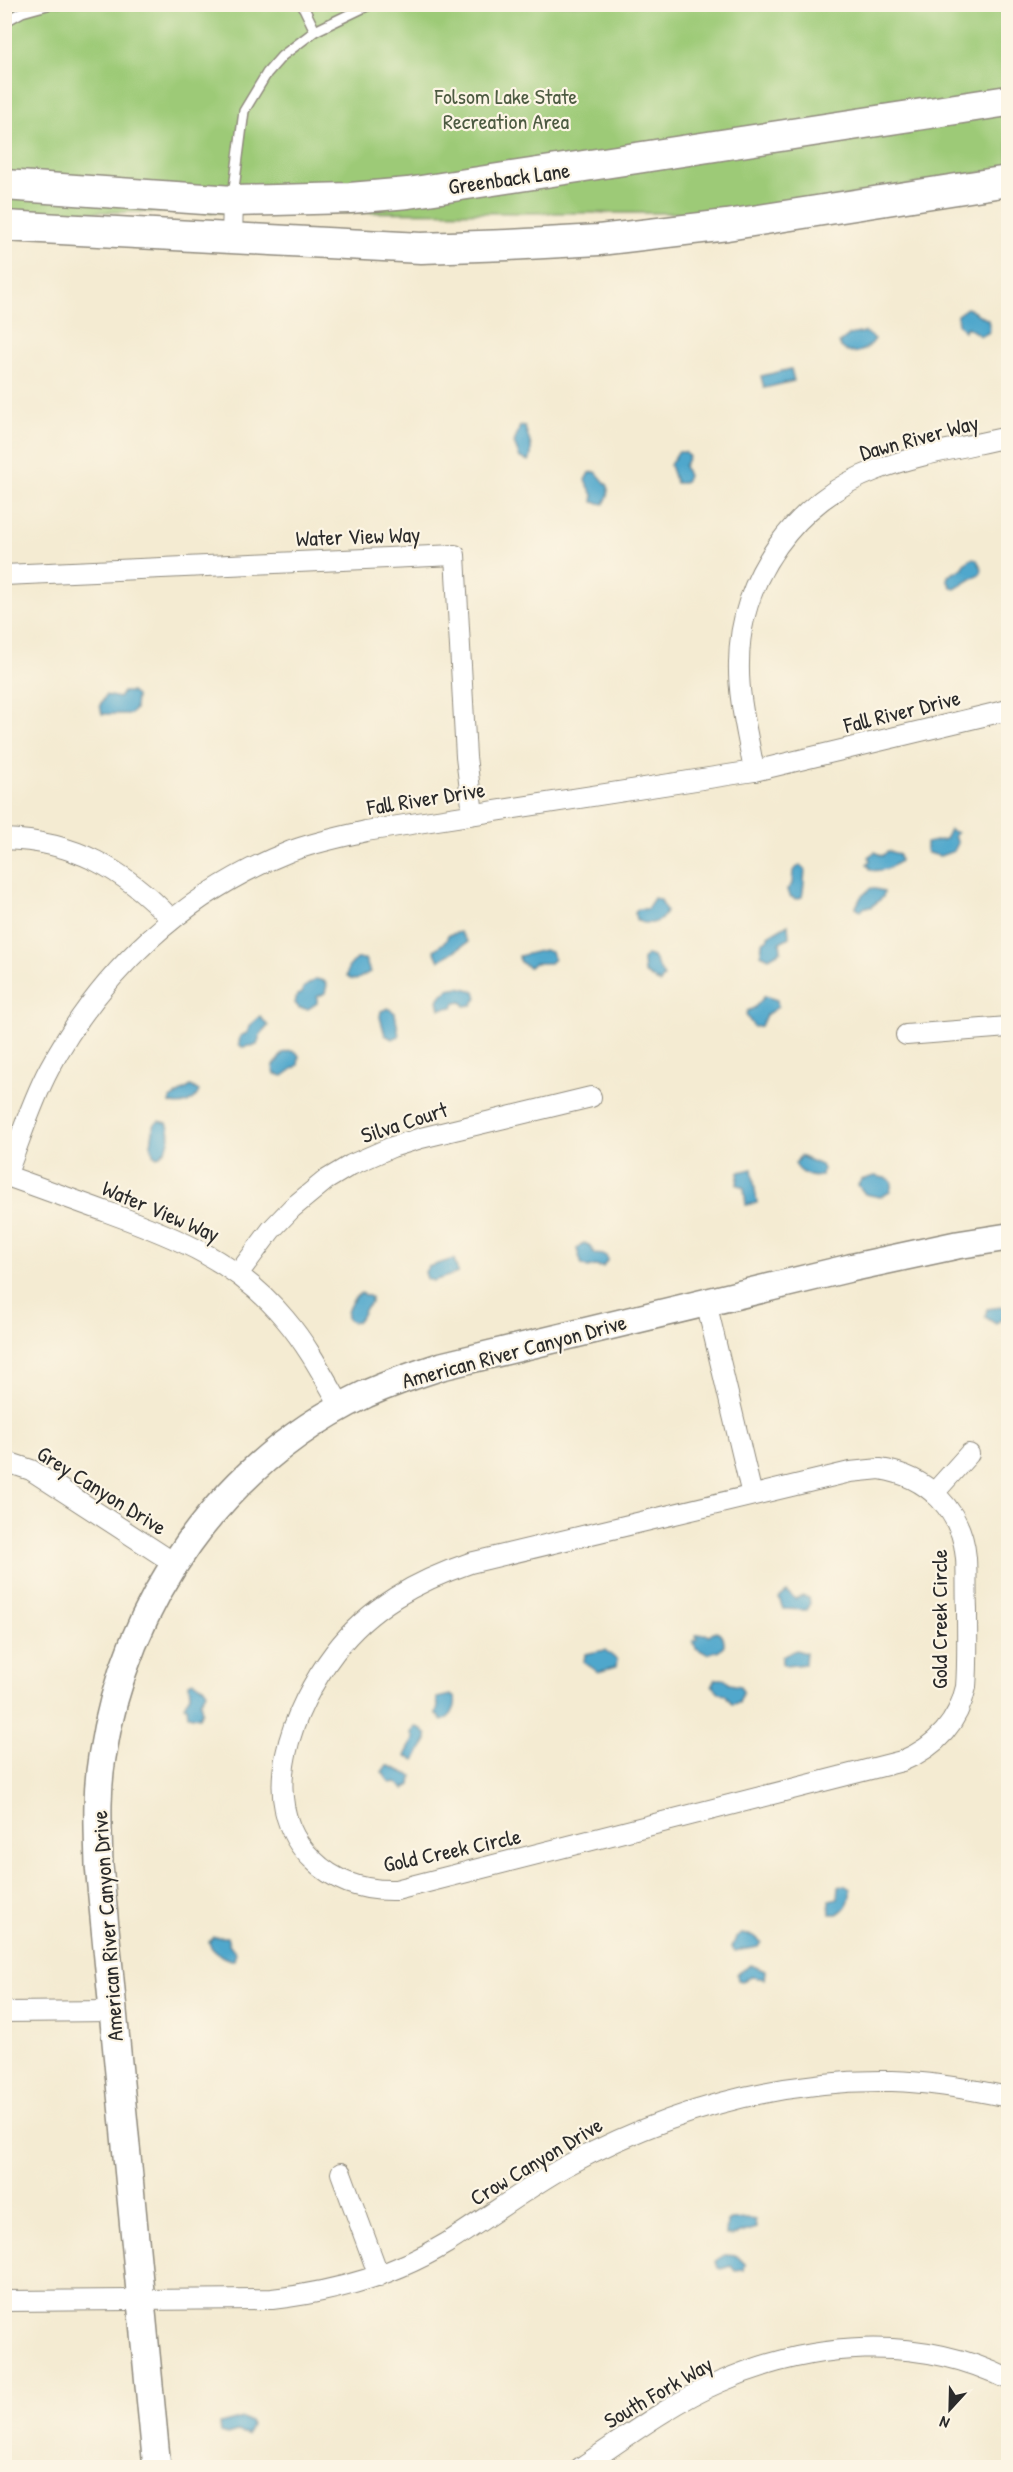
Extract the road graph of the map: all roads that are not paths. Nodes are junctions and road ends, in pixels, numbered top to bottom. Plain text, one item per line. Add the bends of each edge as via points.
1 (51, 4) edge
2 (302, 4) edge
3 (371, 4) edge
4 (4, 22) edge
5 (315, 31) junction
6 (1008, 101) edge
7 (1008, 181) edge
8 (4, 185) edge
9 (233, 201) junction
10 (4, 226) edge
11 (232, 238) junction
12 (1008, 437) edge
13 (4, 575) edge
14 (1008, 710) edge
15 (754, 771) junction
16 (473, 814) junction
17 (4, 839) edge
18 (171, 920) junction
19 (1008, 1027) edge
20 (906, 1035) dead end
21 (591, 1097) dead end
22 (5, 1175) edge
23 (1008, 1237) edge
24 (238, 1274) junction
25 (706, 1302) junction
26 (341, 1407) junction
27 (969, 1454) dead end
28 (4, 1461) edge
29 (934, 1492) junction
30 (752, 1495) junction
31 (174, 1563) junction
32 (113, 2011) junction
33 (4, 2012) edge
34 (1008, 2097) edge
35 (341, 2173) dead end
36 (379, 2276) junction
37 (141, 2300) junction
38 (4, 2301) edge
39 (1008, 2379) edge
40 (157, 2468) edge
41 (580, 2468) edge

1 - 4 lane
2 - 5 lane
3 - 5 lane
5 - 9 lane via 282,56 244,111
6 - 9 main road, Greenback Lane via 408,193
7 - 11 main road via 727,225 599,240 421,248
8 - 9 main road, Greenback Lane
9 - 11 street
10 - 11 main road
12 - 15 street, Dawn River Way via 903,461 857,478 823,498 781,540 753,592 739,649 740,694
13 - 16 street, Water View Way via 455,555 466,757
14 - 15 street, Fall River Drive
15 - 16 street, Fall River Drive
16 - 18 street, Fall River Drive via 366,831 291,851 234,877
17 - 18 street via 47,843 103,863 151,898
18 - 22 street, Fall River Drive via 129,957 71,1030 35,1099
19 - 20 street
21 - 24 street, Silva Court via 421,1138 351,1165 292,1208
22 - 24 street, Water View Way via 183,1241
23 - 25 main road, American River Canyon Drive via 849,1268
24 - 26 street, Water View Way via 284,1318 313,1356
25 - 26 main road, American River Canyon Drive via 442,1366 396,1381
25 - 30 street
26 - 31 main road, American River Canyon Drive via 262,1462 227,1496
27 - 29 street
28 - 31 street, Grey Canyon Drive via 31,1470
29 - 30 street, Gold Creek Circle via 909,1476 871,1469
29 - 30 street, Gold Creek Circle via 953,1515 966,1557 968,1670 963,1701 953,1721 939,1739 915,1756 404,1889 379,1890 348,1884 308,1856 291,1828 282,1797 288,1748 315,1681 336,1651 374,1612 428,1579 470,1563
31 - 32 main road, American River Canyon Drive via 151,1602 124,1663 101,1759 97,1808 99,1865
32 - 33 street
32 - 37 main road, American River Canyon Drive
34 - 36 street, Crow Canyon Drive via 952,2086 874,2081 795,2087 734,2099 626,2136 564,2167 446,2244
35 - 36 street
36 - 37 street, Crow Canyon Drive via 350,2286 272,2299
37 - 38 street, Crow Canyon Drive
37 - 40 main road, American River Canyon Drive
39 - 41 street, South Fork Way via 949,2357 918,2351 833,2350 794,2357 747,2371 684,2400

